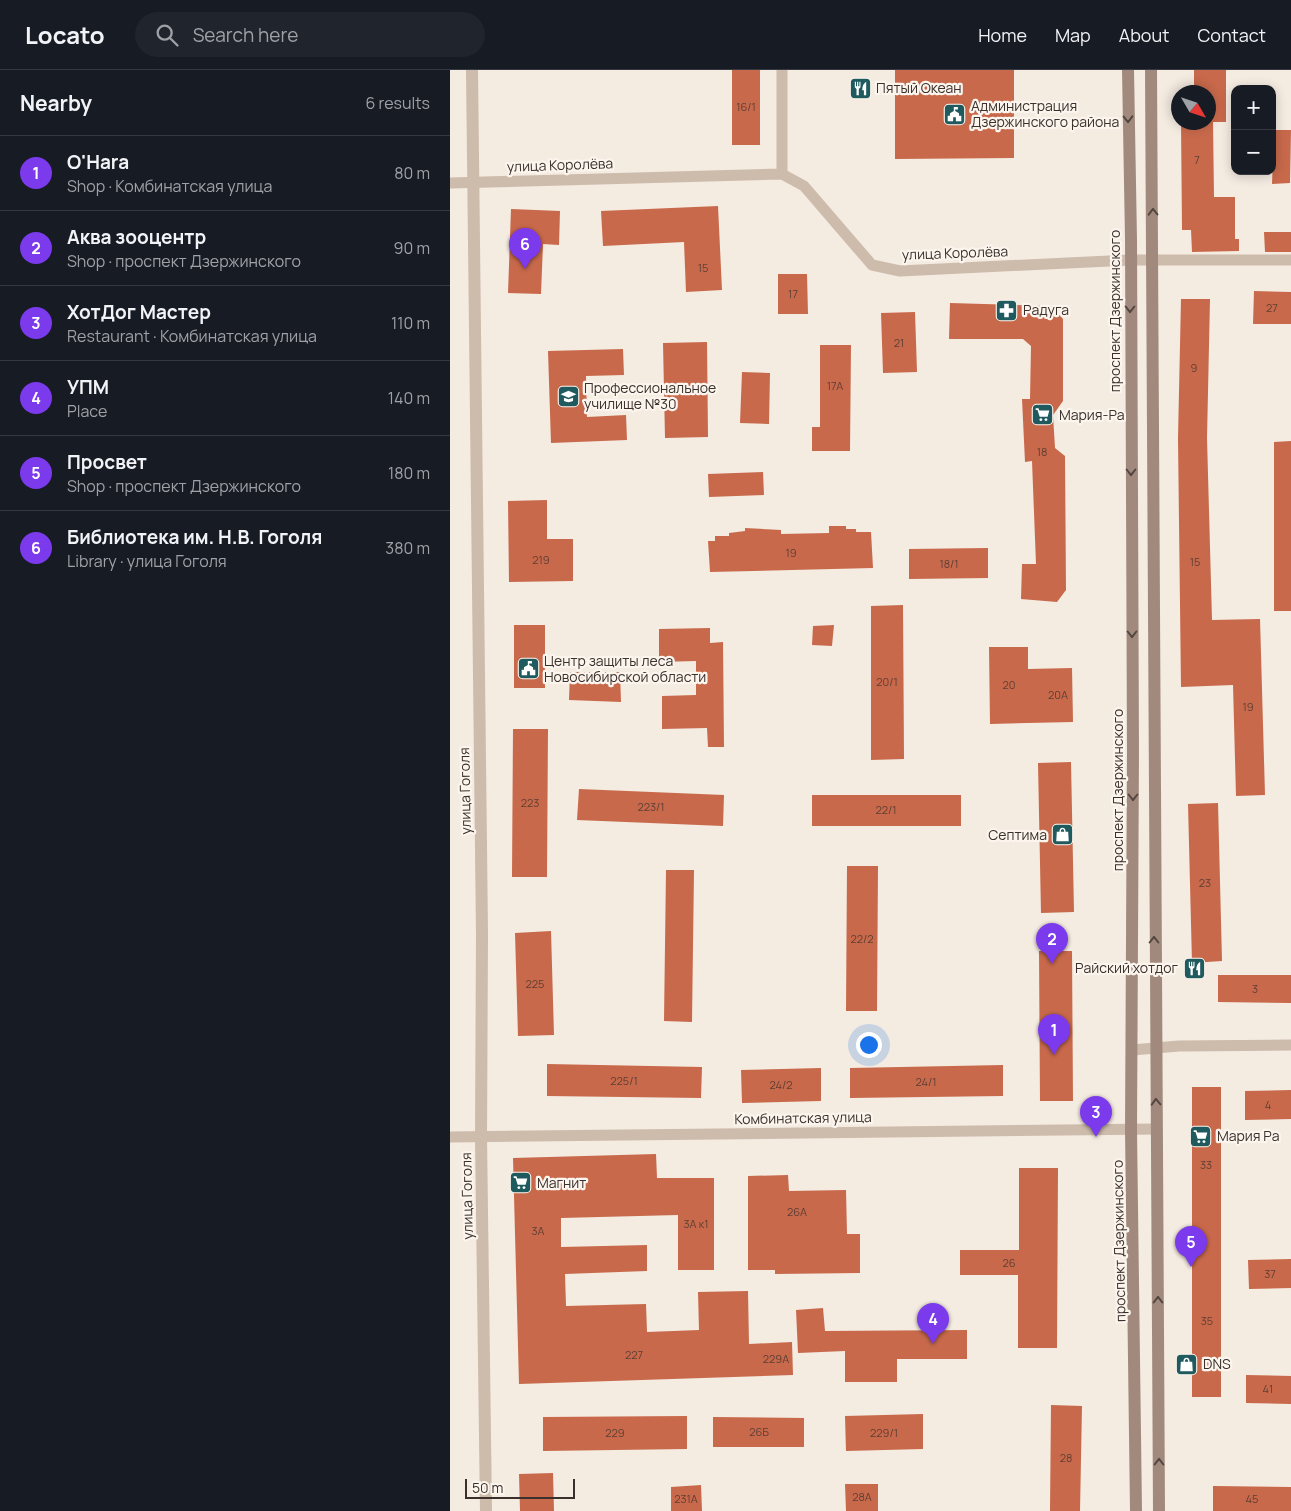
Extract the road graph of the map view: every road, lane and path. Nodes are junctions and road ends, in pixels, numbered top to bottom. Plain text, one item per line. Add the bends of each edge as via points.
1 (472, 70) edge
2 (782, 70) edge
3 (1128, 70) edge
4 (1151, 70) edge
5 (782, 174) junction
6 (473, 182) junction
7 (450, 184) edge
8 (1130, 260) junction
9 (1291, 260) edge
10 (1152, 261) junction
11 (1291, 1045) edge
12 (1155, 1048) junction
13 (1132, 1050) junction
14 (1157, 1129) junction
15 (1131, 1130) junction
16 (450, 1137) edge
17 (480, 1137) junction
18 (486, 1511) edge
19 (1136, 1511) edge
20 (1159, 1511) edge

1 - 6 street, улица Гоголя
2 - 5 street
3 -> 8 main road, проспект Дзержинского
10 -> 4 main road
5 - 6 street, улица Королёва
5 - 8 street, улица Королёва via 804,186 872,265 900,271
6 - 7 street, улица Королёва
6 - 17 street, улица Гоголя via 482,934
8 - 10 street, улица Королёва
8 -> 13 main road, проспект Дзержинского
9 - 10 street, улица Королёва
12 -> 10 main road
11 - 12 street
12 - 13 street
14 -> 12 main road
13 - 15 main road, проспект Дзержинского
14 - 15 street, Комбинатская улица
20 -> 14 main road
15 - 17 street, Комбинатская улица
15 - 19 main road, проспект Дзержинского
16 - 17 street, Комбинатская улица
17 - 18 street, улица Гоголя

